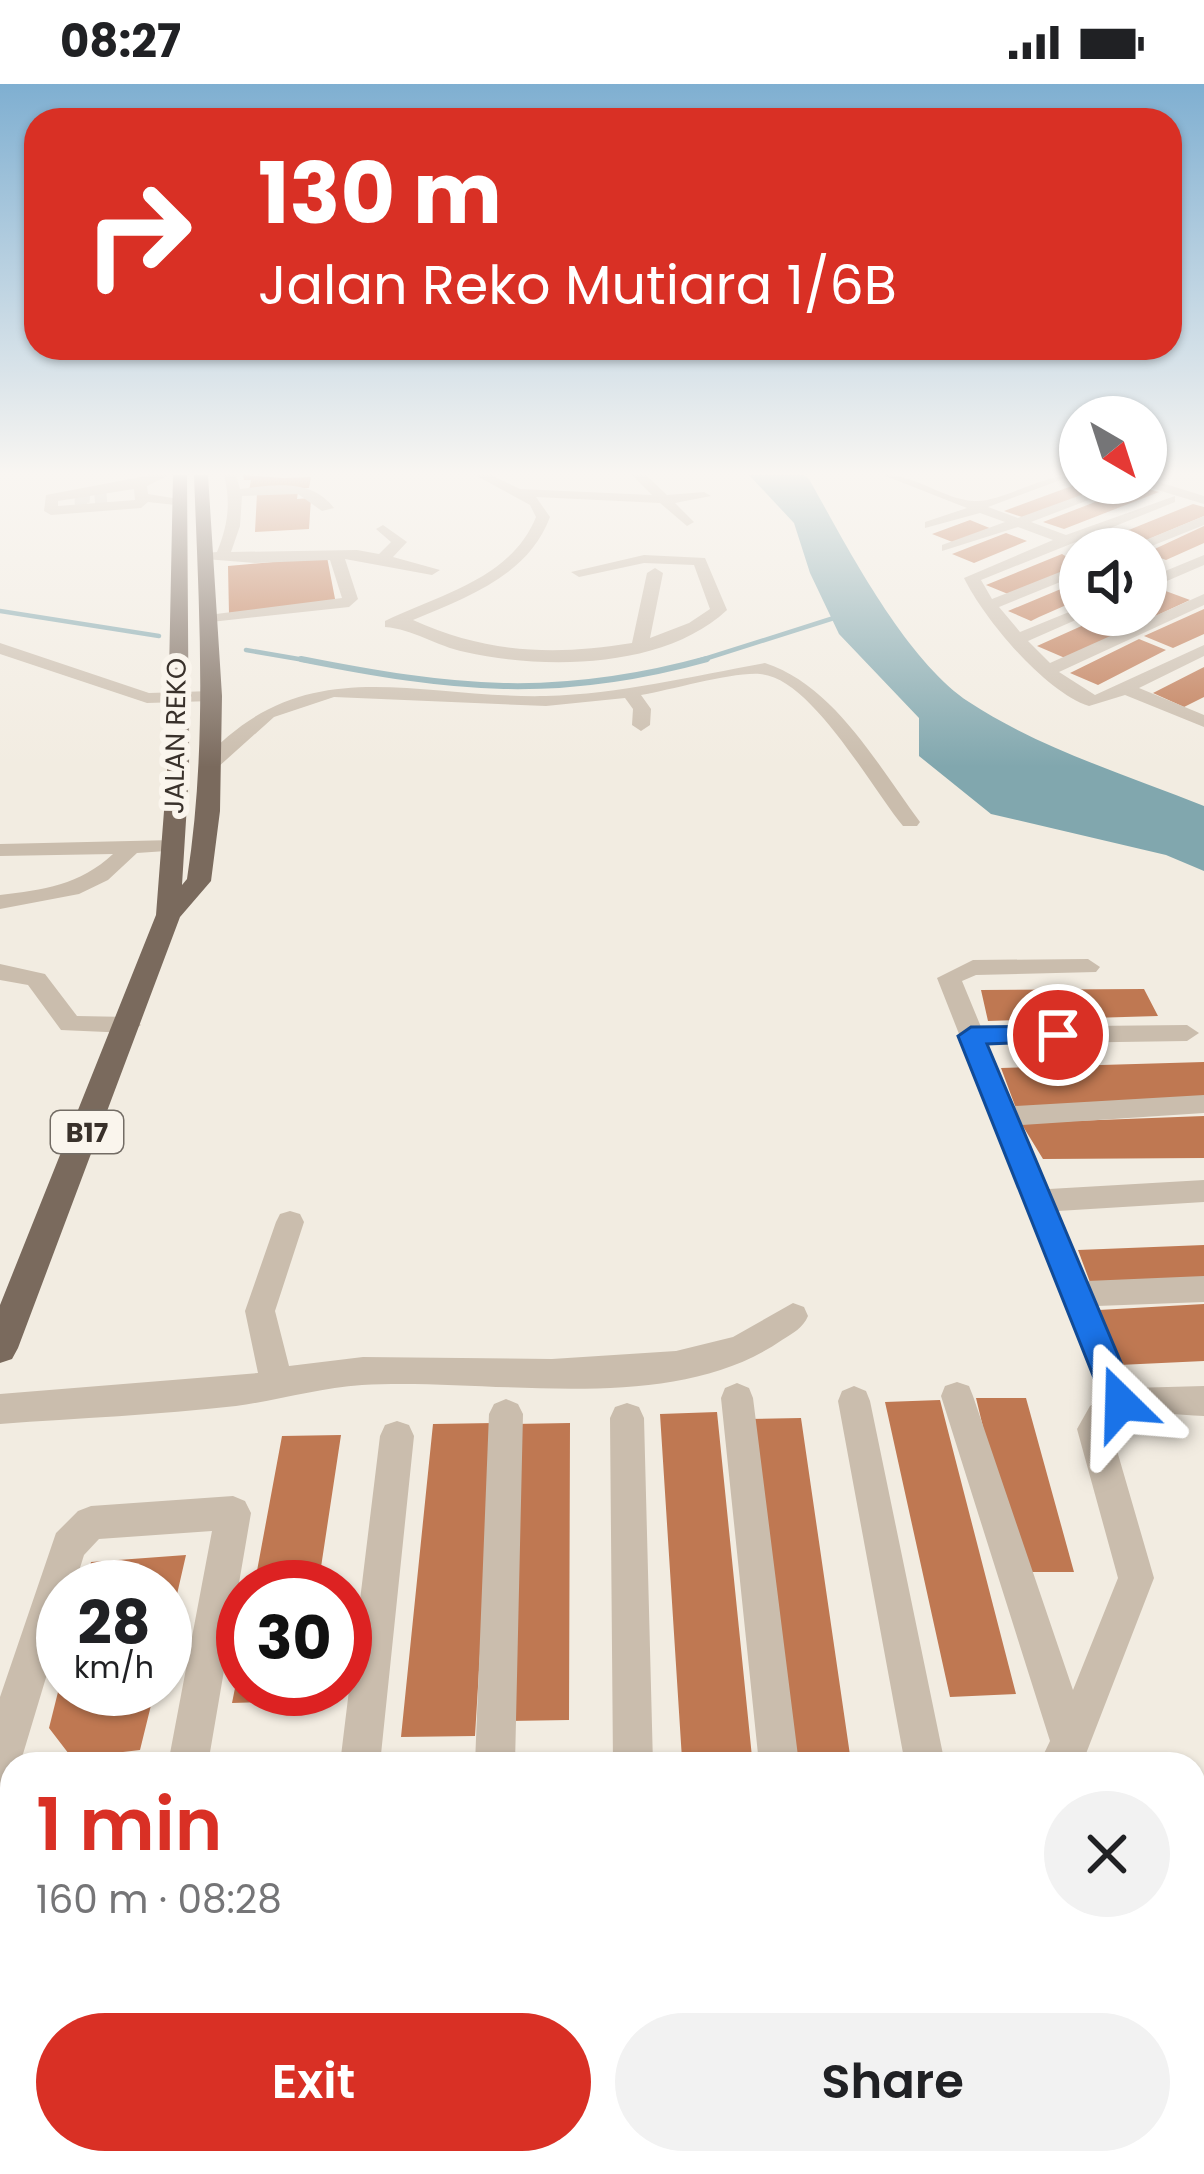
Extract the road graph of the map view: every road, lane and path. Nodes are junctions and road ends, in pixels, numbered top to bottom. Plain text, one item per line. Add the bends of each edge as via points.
1 (179, 573) edge
2 (212, 573) edge
3 (342, 573) edge
4 (496, 573) edge
5 (655, 573) dead end
6 (704, 573) edge
7 (986, 573) edge
8 (1167, 576) edge
9 (1059, 577) edge
10 (1204, 589) edge
11 (1204, 599) edge
12 (990, 605) junction
13 (1167, 615) edge
14 (208, 620) junction
15 (1059, 622) edge
16 (1121, 636) edge
17 (1139, 636) edge
18 (1018, 639) junction
19 (1149, 640) dead end
20 (641, 644) junction
21 (0, 648) edge
22 (1169, 649) dead end
23 (1196, 654) edge
24 (1049, 670) junction
25 (1124, 688) junction
26 (630, 692) junction
27 (212, 696) junction
28 (178, 699) junction
29 (1202, 712) edge
30 (641, 725) dead end
31 (211, 764) junction
32 (910, 822) dead end
33 (174, 846) junction
34 (130, 848) junction
35 (0, 850) edge
36 (0, 902) edge
37 (168, 915) junction
38 (1088, 968) dead end
39 (0, 972) edge
40 (130, 1025) junction
41 (1187, 1034) dead end
42 (971, 1036) junction
43 (1204, 1104) edge
44 (1004, 1116) junction
45 (1204, 1191) edge
46 (1038, 1201) junction
47 (290, 1222) dead end
48 (1204, 1289) edge
49 (1076, 1294) junction
50 (793, 1316) dead end
51 (0, 1348) edge
52 (275, 1380) junction
53 (957, 1396) dead end
54 (737, 1398) dead end
55 (1204, 1401) edge
56 (854, 1402) dead end
57 (1121, 1403) junction
58 (0, 1409) edge
59 (506, 1414) dead end
60 (627, 1418) dead end
61 (397, 1436) dead end
62 (2, 1752) edge
63 (190, 1752) edge
64 (361, 1752) edge
65 (494, 1752) edge
66 (633, 1752) edge
67 (778, 1752) edge
68 (923, 1752) edge
69 (1064, 1752) edge
70 (1066, 1752) edge

1 - 28 main road, JALAN REKO / B17
2 - 14 main road, JALAN REKO / B17
3 - 14 street via 350,599 324,616
4 - 20 street via 393,623 467,648 567,656
5 - 20 street
6 - 20 street via 719,610
7 - 12 street via 972,578
8 - 10 street
9 - 12 street
11 - 13 street
12 - 18 street
14 - 27 main road, JALAN REKO / B17
15 - 18 street
16 - 24 street
17 - 19 street
18 - 24 street
21 - 28 street via 134,695
22 - 23 street
23 - 25 street
24 - 25 street via 1084,700
25 - 29 street
26 - 30 street via 642,709
26 - 31 street via 503,701 333,692 268,713
26 - 32 street via 743,668 779,672 868,761
27 - 28 street
27 - 31 main road, JALAN REKO / B17
28 - 33 main road, JALAN REKO / B17
31 - 37 main road, JALAN REKO / B17 via 199,881
33 - 34 street
33 - 37 main road, JALAN REKO / B17
34 - 35 street
34 - 36 street via 77,892
37 - 40 main road, JALAN REKO / B17
38 - 42 street via 973,968 950,978
39 - 40 street via 41,980 70,1024
40 - 51 main road, JALAN REKO / B17
41 - 42 street
42 - 44 street
43 - 44 street
44 - 46 street
45 - 46 street
46 - 49 street
47 - 52 street via 260,1311
48 - 49 street
49 - 57 street
50 - 52 street via 740,1349 644,1370 338,1372
52 - 58 street via 240,1391
53 - 69 street
54 - 67 street
55 - 57 street
56 - 68 street
57 - 70 street via 1094,1429 1136,1578
59 - 65 street
60 - 66 street
61 - 64 street
62 - 63 street via 69,1545 91,1523 233,1513

